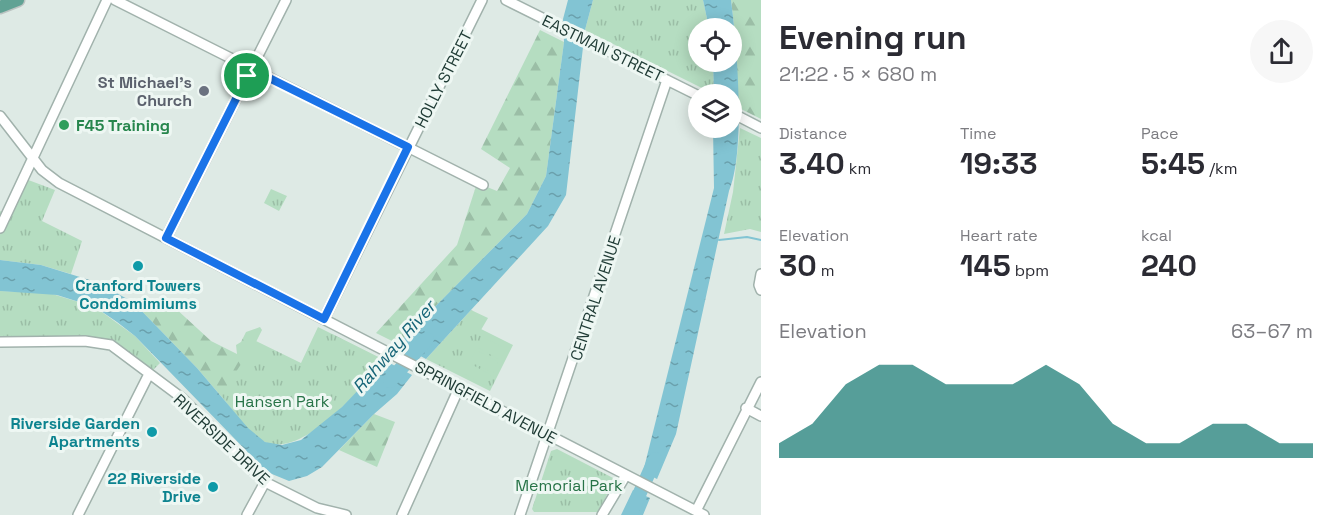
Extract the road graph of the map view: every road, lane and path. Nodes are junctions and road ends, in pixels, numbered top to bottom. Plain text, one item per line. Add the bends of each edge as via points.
1 (18, 0) edge
2 (107, 0) edge
3 (115, 0) edge
4 (286, 0) edge
5 (482, 0) edge
6 (506, 0) edge
7 (0, 7) edge
8 (251, 69) junction
9 (667, 80) junction
10 (688, 90) edge
11 (0, 116) edge
12 (742, 118) edge
13 (761, 128) edge
14 (408, 147) junction
15 (33, 158) junction
16 (483, 185) dead end
17 (0, 228) edge
18 (166, 238) junction
19 (761, 274) edge
20 (761, 290) edge
21 (324, 319) junction
22 (0, 342) edge
23 (149, 374) junction
24 (761, 382) edge
25 (459, 388) junction
26 (746, 408) junction
27 (761, 416) edge
28 (549, 435) junction
29 (626, 475) junction
30 (265, 482) junction
31 (700, 513) edge
32 (78, 515) edge
33 (247, 515) edge
34 (346, 515) edge
35 (402, 515) edge
36 (520, 515) edge
37 (602, 515) edge

1 - 7 main road
2 - 15 street
3 - 8 street
4 - 8 street
5 - 14 street, HOLLY STREET
6 - 9 street, EASTMAN STREET
8 - 14 street
8 - 18 street
9 - 10 street, EASTMAN STREET
9 - 28 street, CENTRAL AVENUE
11 - 15 street, SPRINGFIELD AVENUE
12 - 13 street
14 - 16 street
14 - 21 street, HOLLY STREET
15 - 17 street
15 - 18 street, SPRINGFIELD AVENUE via 50,177
18 - 21 street, SPRINGFIELD AVENUE
19 - 20 street
21 - 25 street, SPRINGFIELD AVENUE
22 - 23 street, RIVERSIDE DRIVE via 100,342 111,345
23 - 30 street, RIVERSIDE DRIVE via 188,405
23 - 32 street
24 - 26 street
25 - 28 street, SPRINGFIELD AVENUE
25 - 35 street
26 - 27 street
26 - 31 street
28 - 29 street, SPRINGFIELD AVENUE
28 - 36 street, CENTRAL AVENUE
29 - 31 street, SPRINGFIELD AVENUE
29 - 37 street
30 - 33 street
30 - 34 street, RIVERSIDE DRIVE via 317,508

